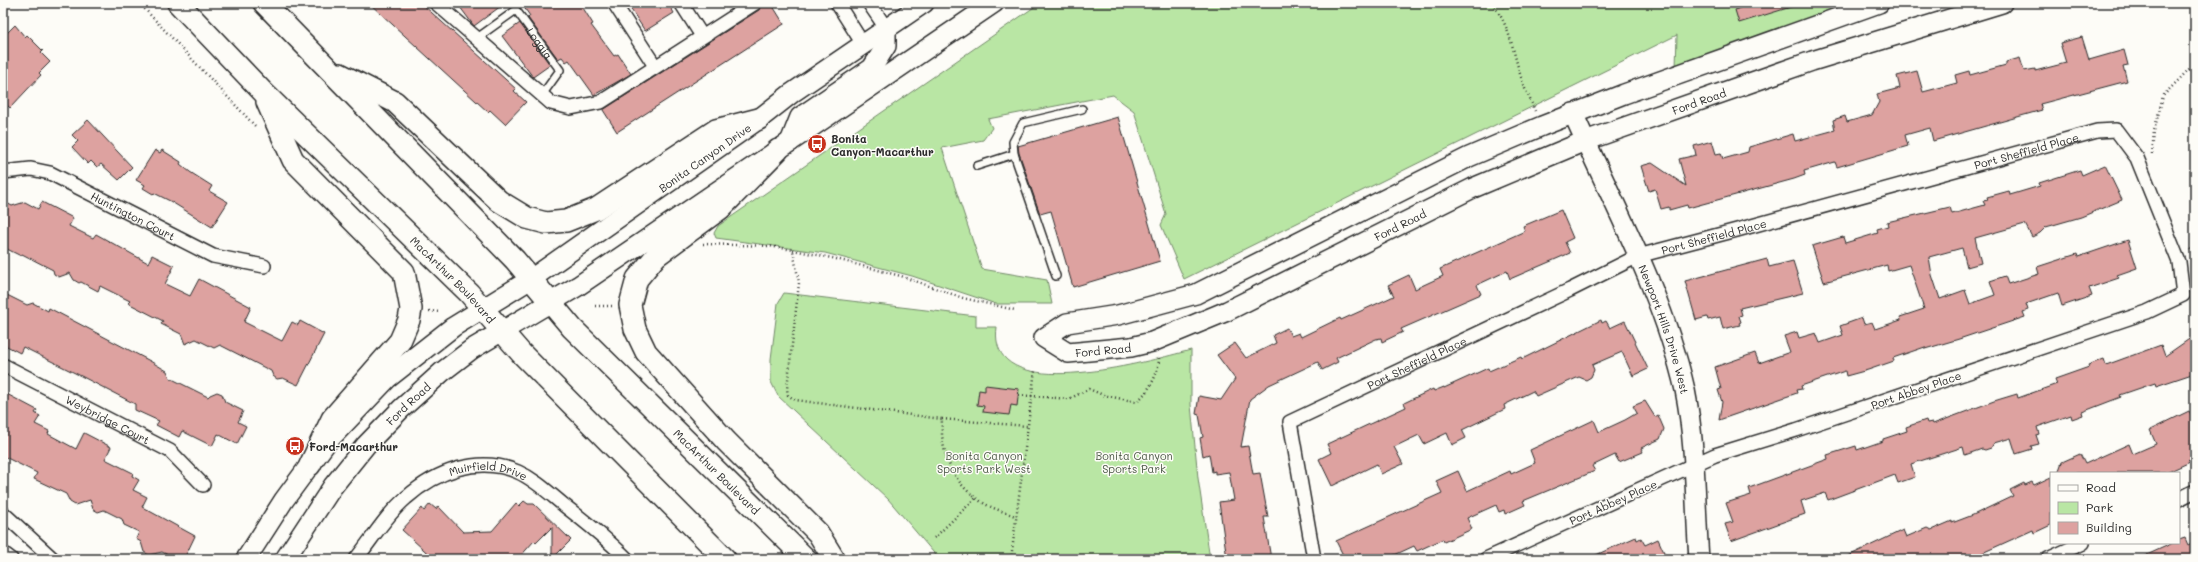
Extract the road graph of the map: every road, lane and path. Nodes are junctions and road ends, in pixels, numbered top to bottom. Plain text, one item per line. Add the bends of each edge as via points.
1 (178, 3) edge
2 (264, 3) edge
3 (436, 3) edge
4 (614, 3) edge
5 (681, 3) edge
6 (755, 3) edge
7 (837, 3) edge
8 (869, 3) edge
9 (924, 3) edge
10 (994, 3) edge
11 (1492, 3) edge
12 (1879, 3) edge
13 (2002, 3) edge
14 (886, 28) junction
15 (702, 36) junction
16 (477, 38) junction
17 (863, 44) junction
18 (2195, 63) edge
19 (325, 66) junction
20 (655, 66) junction
21 (263, 92) junction
22 (542, 95) junction
23 (1082, 109) dead end
24 (1536, 112) dead end
25 (1573, 113) junction
26 (759, 119) junction
27 (2116, 130) joint
28 (1585, 141) junction
29 (784, 146) junction
30 (1014, 154) junction
31 (2152, 159) dead end
32 (977, 166) dead end
33 (3, 172) edge
34 (700, 241) dead end
35 (2188, 246) dead end
36 (792, 250) junction
37 (2195, 254) edge
38 (1638, 256) junction
39 (264, 266) dead end
40 (1056, 276) dead end
41 (530, 279) junction
42 (550, 302) junction
43 (595, 306) dead end
44 (615, 306) dead end
45 (483, 308) junction
46 (1015, 310) dead end
47 (501, 331) junction
48 (1159, 356) dead end
49 (3, 365) edge
50 (1035, 370) dead end
51 (1019, 395) dead end
52 (1031, 396) junction
53 (942, 419) junction
54 (1027, 426) junction
55 (310, 465) junction
56 (1693, 466) junction
57 (204, 485) dead end
58 (2195, 491) edge
59 (976, 498) junction
60 (2180, 498) edge
61 (3, 513) edge
62 (1015, 516) junction
63 (934, 538) dead end
64 (2081, 544) edge
65 (3, 553) edge
66 (11, 559) edge
67 (53, 559) edge
68 (246, 559) edge
69 (285, 559) edge
70 (356, 559) edge
71 (627, 559) edge
72 (726, 559) edge
73 (806, 559) edge
74 (834, 559) edge
75 (1011, 559) edge
76 (1314, 559) edge
77 (1486, 559) edge
78 (1699, 559) edge
79 (2048, 559) edge

1 - 21 main road, MacArthur Boulevard
2 - 19 main road, MacArthur Boulevard
3 - 16 street
4 - 20 street
5 - 15 street
6 - 15 street
7 - 17 street
8 - 14 street
9 - 14 street, Bonita Canyon Drive
10 - 29 street
11 - 24 path via 1507,27 1521,76
12 - 25 street, Ford Road
13 - 28 street, Ford Road via 1812,61
14 - 17 street, Bonita Canyon Drive
14 - 29 street via 886,46 872,68 800,118
15 - 20 street
16 - 22 street
16 - 22 lane, Loggia via 516,10 560,70
17 - 26 street, Bonita Canyon Drive
18 - 31 path via 2163,96 2154,131
19 - 26 main road via 395,102 499,201 527,218 546,223 566,221 596,209 716,130
19 - 41 main road, MacArthur Boulevard via 515,260
20 - 22 street via 601,102 572,108 551,103
21 - 45 main road, MacArthur Boulevard
21 - 55 main road via 293,160 404,272 411,309 400,341 332,418
23 - 30 lane via 1023,123 1013,142
25 - 28 street, Newport Hills Drive West
25 - 28 street, Ford Road via 1469,157 1196,294 1118,316 1067,323 1044,338 1068,353 1131,347 1152,342 1227,311 1473,188
26 - 41 street, Bonita Canyon Drive
27 - 38 street, Port Sheffield Place via 2097,131
27 - 56 street, Port Abbey Place via 2136,158 2179,262 2183,295 2147,312 1715,455
28 - 38 street, Newport Hills Drive West
29 - 42 street via 578,286
29 - 74 main road via 721,208 656,256 637,279 630,305 635,328 646,352 726,441 818,533
30 - 32 lane
30 - 40 lane
33 - 39 street, Huntington Court via 31,169 50,173 213,256
34 - 36 path via 704,244 769,246
35 - 37 path
36 - 46 path via 893,274 963,298
36 - 53 path via 800,283 788,395 795,400
38 - 56 street, Newport Hills Drive West via 1670,336 1681,375 1687,405
38 - 76 street, Port Sheffield Place via 1290,422
41 - 42 main road, MacArthur Boulevard
41 - 45 street, Bonita Canyon Drive
42 - 47 street, Ford Road
42 - 73 main road, MacArthur Boulevard via 572,328 682,439
43 - 44 path
45 - 47 main road, MacArthur Boulevard
45 - 55 street via 453,327 388,378 326,443
47 - 69 street, Ford Road via 442,372 366,445 333,486
47 - 72 main road, MacArthur Boulevard
48 - 52 path via 1154,380 1137,402 1103,395 1089,389 1069,399
49 - 57 street, Weybridge Court via 170,451
50 - 52 path
51 - 52 path
52 - 54 path
53 - 54 path
53 - 59 path via 941,437 951,470 962,486
54 - 62 path
55 - 68 street
56 - 77 street, Port Abbey Place
56 - 78 street, Newport Hills Drive West
58 - 60 street
59 - 62 path
59 - 63 path
61 - 67 street
62 - 75 path
64 - 79 street
65 - 66 street
70 - 71 street, Muirfield Drive via 405,499 423,484 445,473 476,465 500,466 519,472 536,482 604,536

